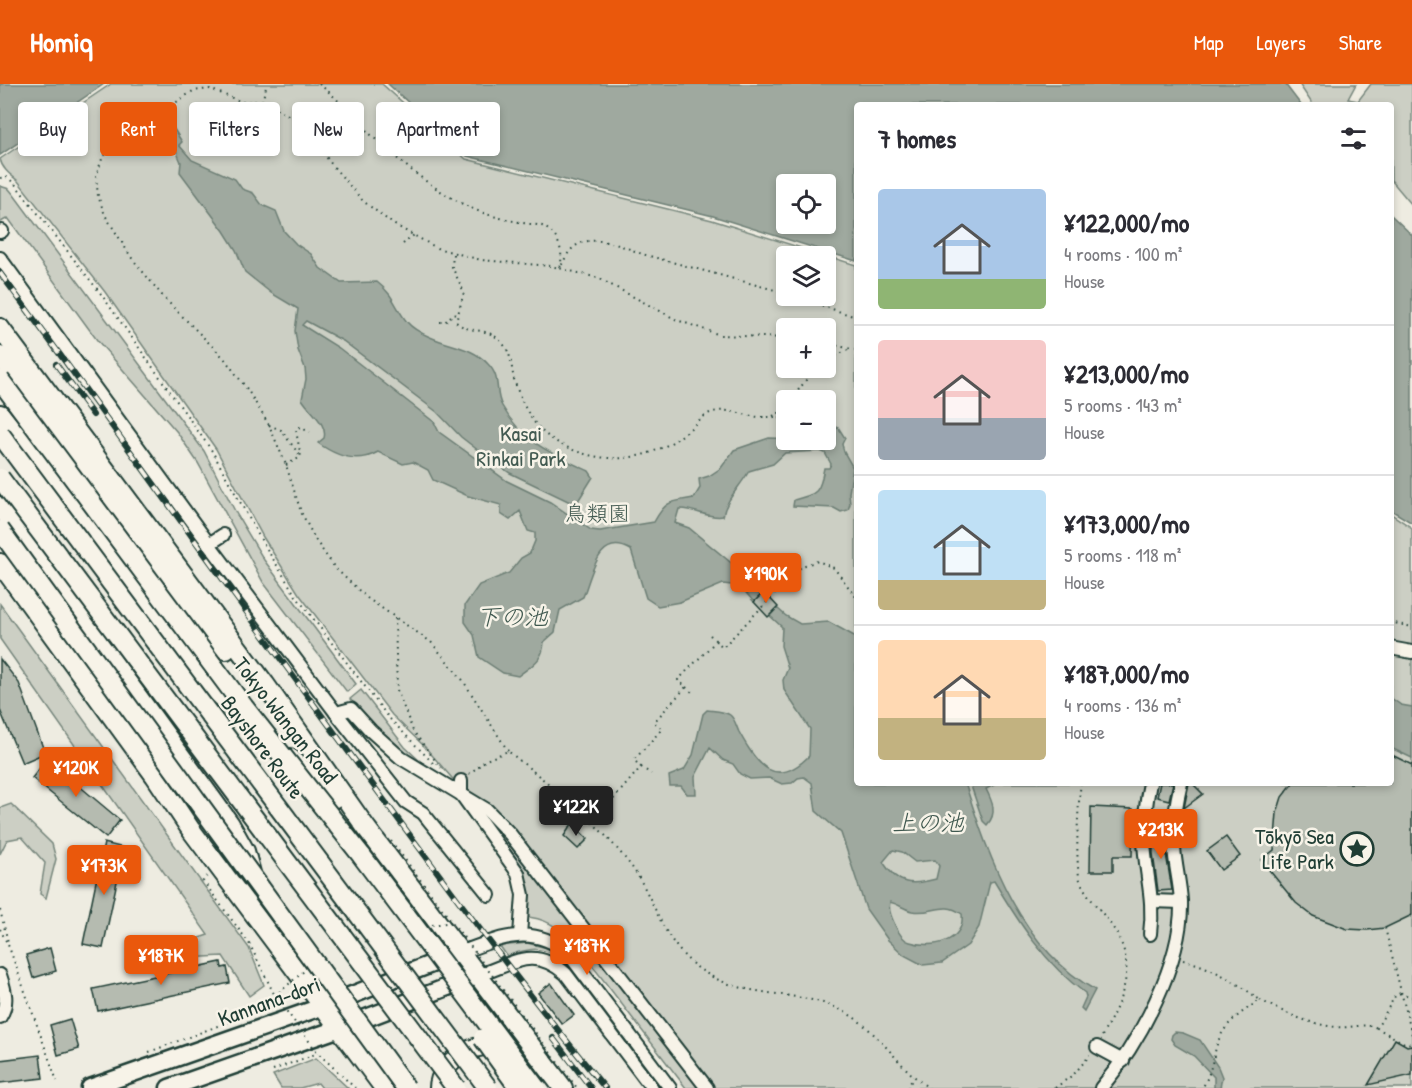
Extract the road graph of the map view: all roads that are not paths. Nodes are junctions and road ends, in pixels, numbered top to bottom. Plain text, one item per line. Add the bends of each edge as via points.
1 (0, 258) edge
2 (0, 328) edge
3 (0, 356) edge
4 (0, 380) edge
5 (0, 414) edge
6 (0, 434) edge
7 (0, 478) edge
8 (0, 506) edge
9 (0, 530) edge
10 (223, 535) dead end
11 (209, 544) junction
12 (0, 562) edge
13 (0, 582) edge
14 (1394, 649) edge
15 (1412, 652) edge
16 (336, 714) junction
17 (302, 739) junction
18 (1149, 786) edge
19 (1179, 786) edge
20 (461, 788) junction
21 (367, 829) junction
22 (191, 830) junction
23 (361, 855) junction
24 (489, 895) dead end
25 (1152, 901) junction
26 (1181, 902) junction
27 (290, 930) junction
28 (1150, 934) dead end
29 (520, 935) junction
30 (462, 952) junction
31 (284, 955) junction
32 (0, 975) edge
33 (479, 975) junction
34 (324, 1005) junction
35 (0, 1017) edge
36 (340, 1028) junction
37 (1097, 1047) road end
38 (1123, 1061) junction
39 (90, 1088) edge
40 (168, 1088) edge
41 (384, 1088) edge
42 (406, 1088) edge
43 (416, 1088) edge
44 (439, 1088) edge
45 (456, 1088) edge
46 (488, 1088) edge
47 (519, 1088) edge
48 (536, 1088) edge
49 (543, 1088) edge
50 (563, 1088) edge
51 (652, 1088) edge
52 (670, 1088) edge
53 (707, 1088) edge
54 (1101, 1088) edge

1 - 11 street
2 - 17 highway via 258,674
3 - 17 highway via 205,625
4 - 23 highway, Tokyo Wangan Road, bridge
5 - 21 highway via 214,689
6 - 46 highway, Bayshore Route, bridge
7 - 45 highway, bridge
8 - 31 highway via 230,824 245,851 260,906
9 - 27 highway, bridge
10 - 11 street
11 - 16 street
12 - 22 highway
13 - 22 highway
14 - 15 street
16 - 20 street via 351,709 401,758 439,783
16 - 24 street via 406,802 423,813
17 - 21 highway
18 - 25 street via 1144,841
19 - 26 street via 1173,844
20 - 29 street via 518,873 523,896
20 - 53 street via 510,834
21 - 30 highway
22 - 31 highway
23 - 47 highway, bridge
23 - 48 highway, Tokyo Wangan Road, bridge
25 - 26 street
25 - 28 street
26 - 38 street via 1173,958
27 - 42 highway, bridge
27 - 43 highway, bridge
29 - 30 street via 502,937
29 - 52 street via 546,939 568,953
30 - 33 highway
30 - 34 main road, Kannana-dori
31 - 34 highway
32 - 35 street via 6,1003
33 - 36 main road
33 - 50 highway
33 - 51 street via 529,958 552,963 566,974
34 - 36 highway
34 - 39 main road, Kannana-dori
36 - 40 main road
36 - 41 highway
37 - 38 street
38 - 54 street
44 - 49 highway via 442,1073 450,1064 481,1046 498,1047 514,1057

